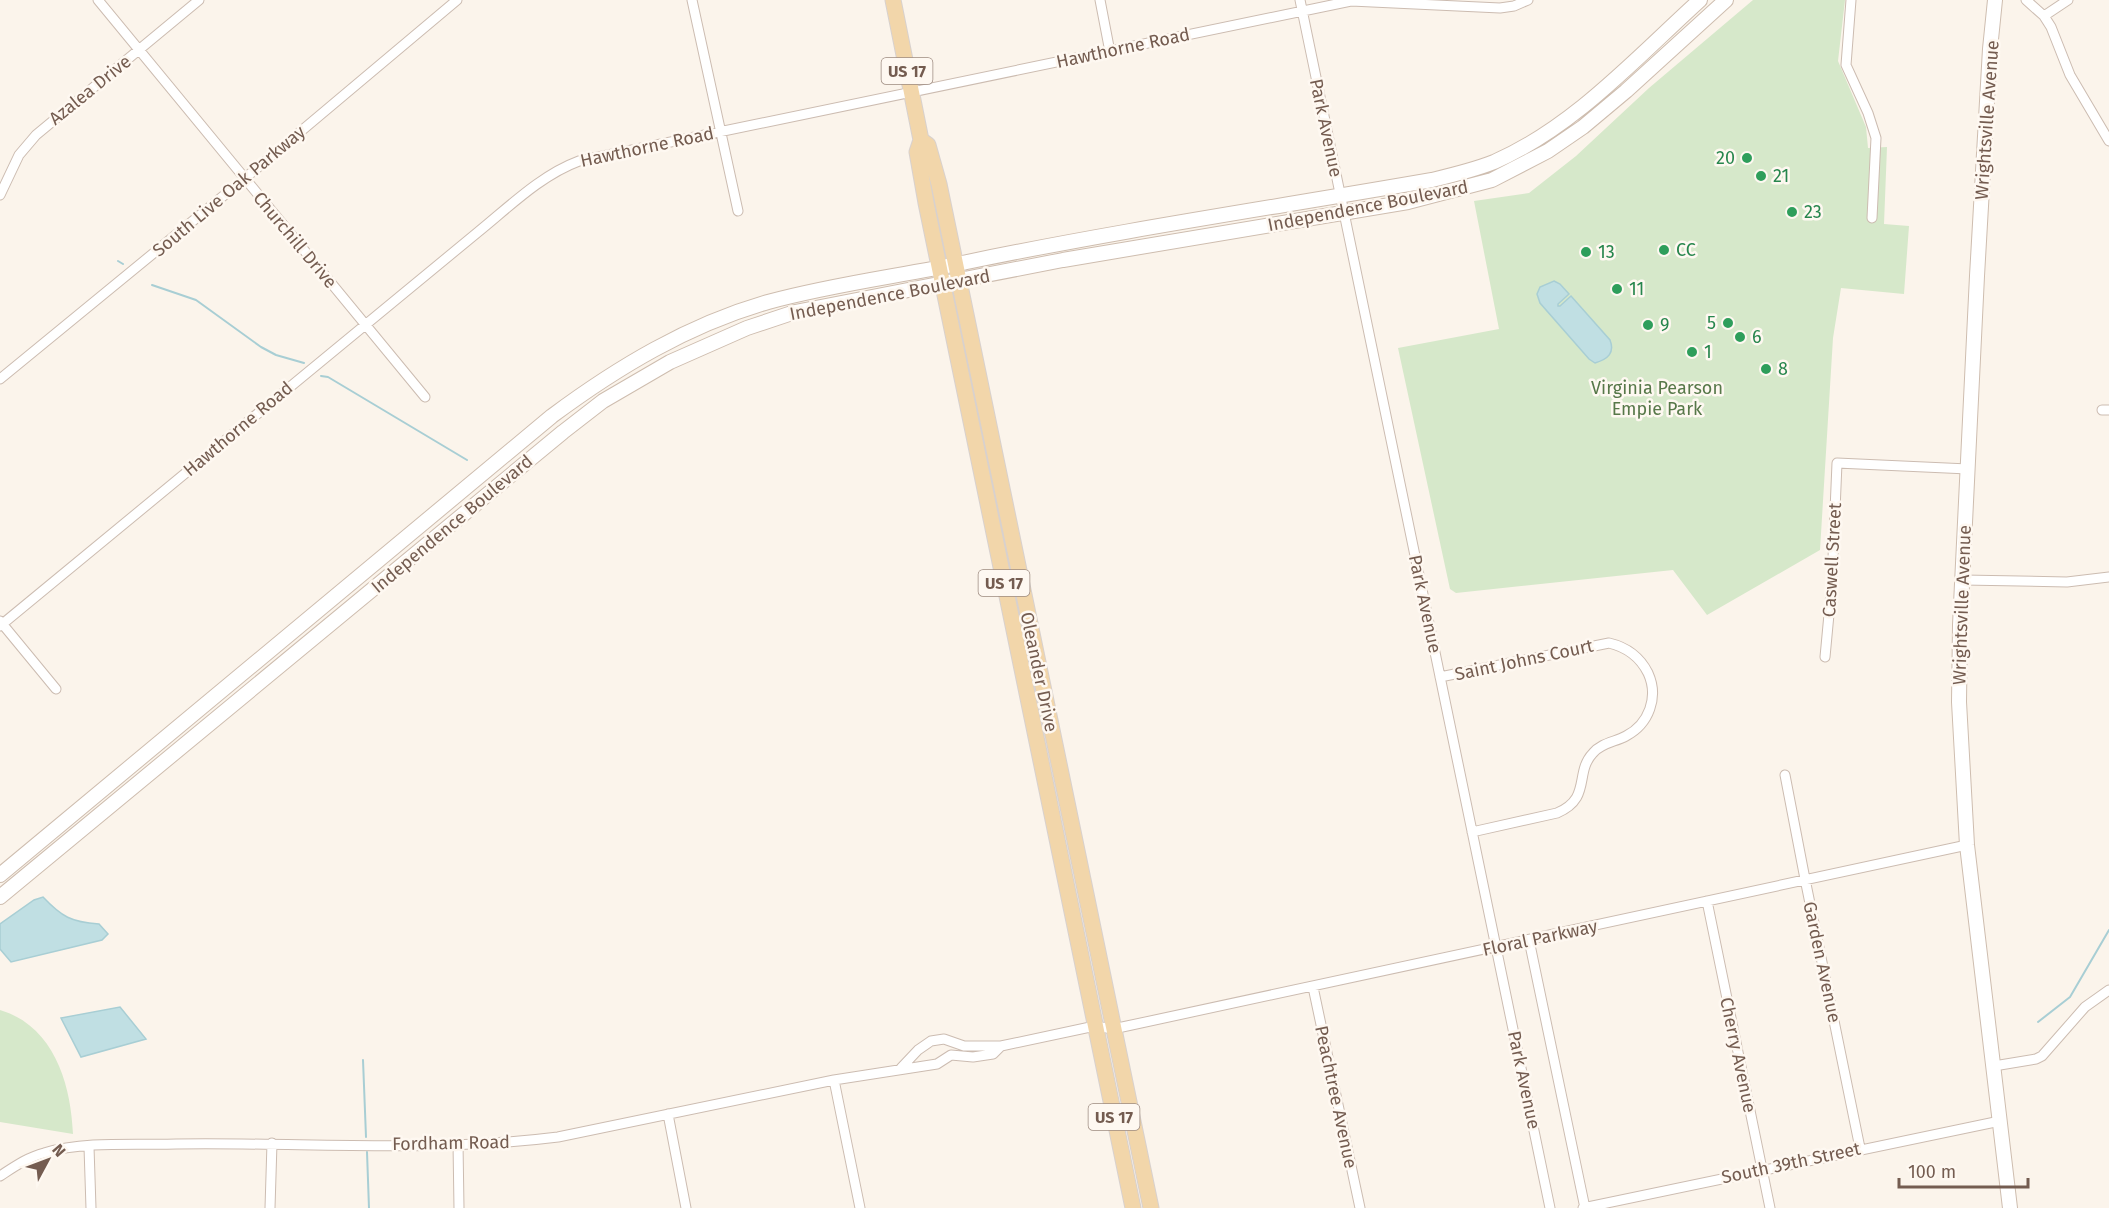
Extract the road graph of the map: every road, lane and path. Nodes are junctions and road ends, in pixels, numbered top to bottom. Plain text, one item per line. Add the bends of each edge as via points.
1 (98, 0) edge
2 (199, 0) edge
3 (457, 0) edge
4 (692, 0) edge
5 (893, 0) edge
6 (1100, 0) edge
7 (1300, 0) edge
8 (1528, 0) edge
9 (1700, 0) edge
10 (1726, 0) edge
11 (1851, 0) edge
12 (1995, 0) edge
13 (2026, 0) edge
14 (2068, 0) edge
15 (1351, 1) edge
16 (1302, 10) junction
17 (2044, 16) junction
18 (139, 49) junction
19 (1110, 52) junction
20 (911, 92) junction
21 (721, 131) junction
22 (921, 140) junction
23 (2109, 141) edge
24 (244, 179) junction
25 (0, 195) edge
26 (1340, 195) junction
27 (738, 211) dead end
28 (1343, 213) junction
29 (1872, 218) dead end
30 (956, 265) junction
31 (940, 268) junction
32 (958, 282) junction
33 (942, 284) junction
34 (365, 324) junction
35 (0, 379) edge
36 (425, 397) dead end
37 (552, 416) junction
38 (1968, 469) junction
39 (492, 490) junction
40 (2109, 577) edge
41 (1963, 580) junction
42 (1, 623) edge
43 (1825, 657) dead end
44 (1440, 677) junction
45 (56, 689) dead end
46 (1785, 776) dead end
47 (1472, 832) junction
48 (1967, 845) junction
49 (0, 875) edge
50 (1805, 879) junction
51 (0, 897) edge
52 (1707, 901) junction
53 (1529, 940) junction
54 (1497, 947) junction
55 (1312, 987) junction
56 (2109, 990) edge
57 (1095, 1026) junction
58 (1113, 1029) junction
59 (1001, 1046) junction
60 (1994, 1066) junction
61 (901, 1068) junction
62 (834, 1080) junction
63 (668, 1114) junction
64 (2000, 1121) junction
65 (272, 1143) junction
66 (458, 1143) junction
67 (89, 1147) junction
68 (1860, 1148) junction
69 (1762, 1169) junction
70 (0, 1176) edge
71 (91, 1208) edge
72 (270, 1208) edge
73 (459, 1208) edge
74 (686, 1208) edge
75 (860, 1208) edge
76 (1133, 1208) edge
77 (1151, 1208) edge
78 (1360, 1208) edge
79 (1550, 1208) edge
80 (1584, 1208) edge
81 (1770, 1208) edge
82 (2010, 1208) edge

1 - 18 street, Churchill Drive
2 - 18 street, Azalea Drive
3 - 24 street, South Live Oak Parkway
4 - 21 street
5 - 20 main road, Oleander Drive / US 17
6 - 19 street
7 - 16 street, Park Avenue
8 - 15 street, Hawthorne Road via 1500,9
9 - 26 main road, Independence Boulevard via 1579,109 1512,153 1457,174
10 - 28 main road, Independence Boulevard via 1597,116 1532,161 1458,190
11 - 29 street via 1846,65 1876,138
12 - 38 main road, Wrightsville Avenue
13 - 17 street
14 - 17 street
15 - 16 street, Hawthorne Road
16 - 19 street, Hawthorne Road
16 - 26 street, Park Avenue
17 - 23 street via 2070,75
18 - 24 street, Churchill Drive
18 - 25 street, Azalea Drive via 36,135 19,155
19 - 20 street, Hawthorne Road
20 - 21 street, Hawthorne Road
20 - 22 main road, Oleander Drive / US 17
21 - 27 street
21 - 34 street, Hawthorne Road via 579,161 558,170
22 - 30 main road, Oleander Drive / US 17 via 928,145 939,184
22 - 31 main road, Oleander Drive / US 17 via 917,152
24 - 34 street, Churchill Drive
24 - 35 street, South Live Oak Parkway
26 - 28 street, Park Avenue
26 - 30 main road, Independence Boulevard
28 - 32 main road, Independence Boulevard via 1063,260
28 - 44 street, Park Avenue
30 - 31 main road, Independence Boulevard
30 - 32 main road, Oleander Drive / US 17
31 - 33 main road, Oleander Drive / US 17
31 - 37 main road, Independence Boulevard via 793,296 739,312 633,361
32 - 33 main road, Independence Boulevard
32 - 58 main road, Oleander Drive / US 17
33 - 39 main road, Independence Boulevard via 795,312 690,352 603,401
33 - 57 main road, Oleander Drive / US 17
34 - 36 street, Churchill Drive
34 - 42 street, Hawthorne Road
37 - 39 main road via 495,476
37 - 49 main road, Independence Boulevard
38 - 41 main road, Wrightsville Avenue
38 - 43 street, Caswell Street via 1837,463
39 - 51 main road, Independence Boulevard
40 - 41 street via 2067,582
41 - 48 main road, Wrightsville Avenue via 1959,713
42 - 45 street
44 - 47 street, Park Avenue
44 - 47 street, Saint Johns Court via 1606,643 1638,658 1652,684 1652,703 1645,719 1630,734 1593,752 1585,766 1579,793 1569,807
46 - 50 street, Garden Avenue
47 - 54 street, Park Avenue
48 - 50 street, Floral Parkway
48 - 60 main road, Wrightsville Avenue
50 - 52 street, Floral Parkway
50 - 68 street, Garden Avenue
52 - 53 street, Floral Parkway
52 - 69 street, Cherry Avenue
53 - 54 street, Floral Parkway
53 - 80 street, Park Avenue
54 - 55 street, Floral Parkway
54 - 79 street, Park Avenue
55 - 58 street, Floral Parkway
55 - 78 street, Peachtree Avenue
56 - 60 street via 2085,1007 2042,1056
57 - 58 street, Fordham Road
57 - 59 street, Fordham Road
57 - 76 main road, Oleander Drive / US 17
58 - 77 main road, Oleander Drive / US 17
59 - 61 street, Fordham Road via 983,1057 951,1054 937,1064
59 - 61 street, Fordham Road via 931,1041
60 - 64 main road, Wrightsville Avenue
61 - 62 street, Fordham Road
62 - 63 street, Fordham Road
62 - 75 street
63 - 66 street, Fordham Road via 558,1137
63 - 74 street
64 - 68 street, South 39th Street
64 - 82 main road, Wrightsville Avenue
65 - 66 street, Fordham Road
65 - 67 street, Fordham Road
65 - 72 street
66 - 73 street
67 - 70 street, Fordham Road via 39,1154
67 - 71 street
68 - 69 street, South 39th Street
69 - 80 street, South 39th Street
69 - 81 street, Cherry Avenue

